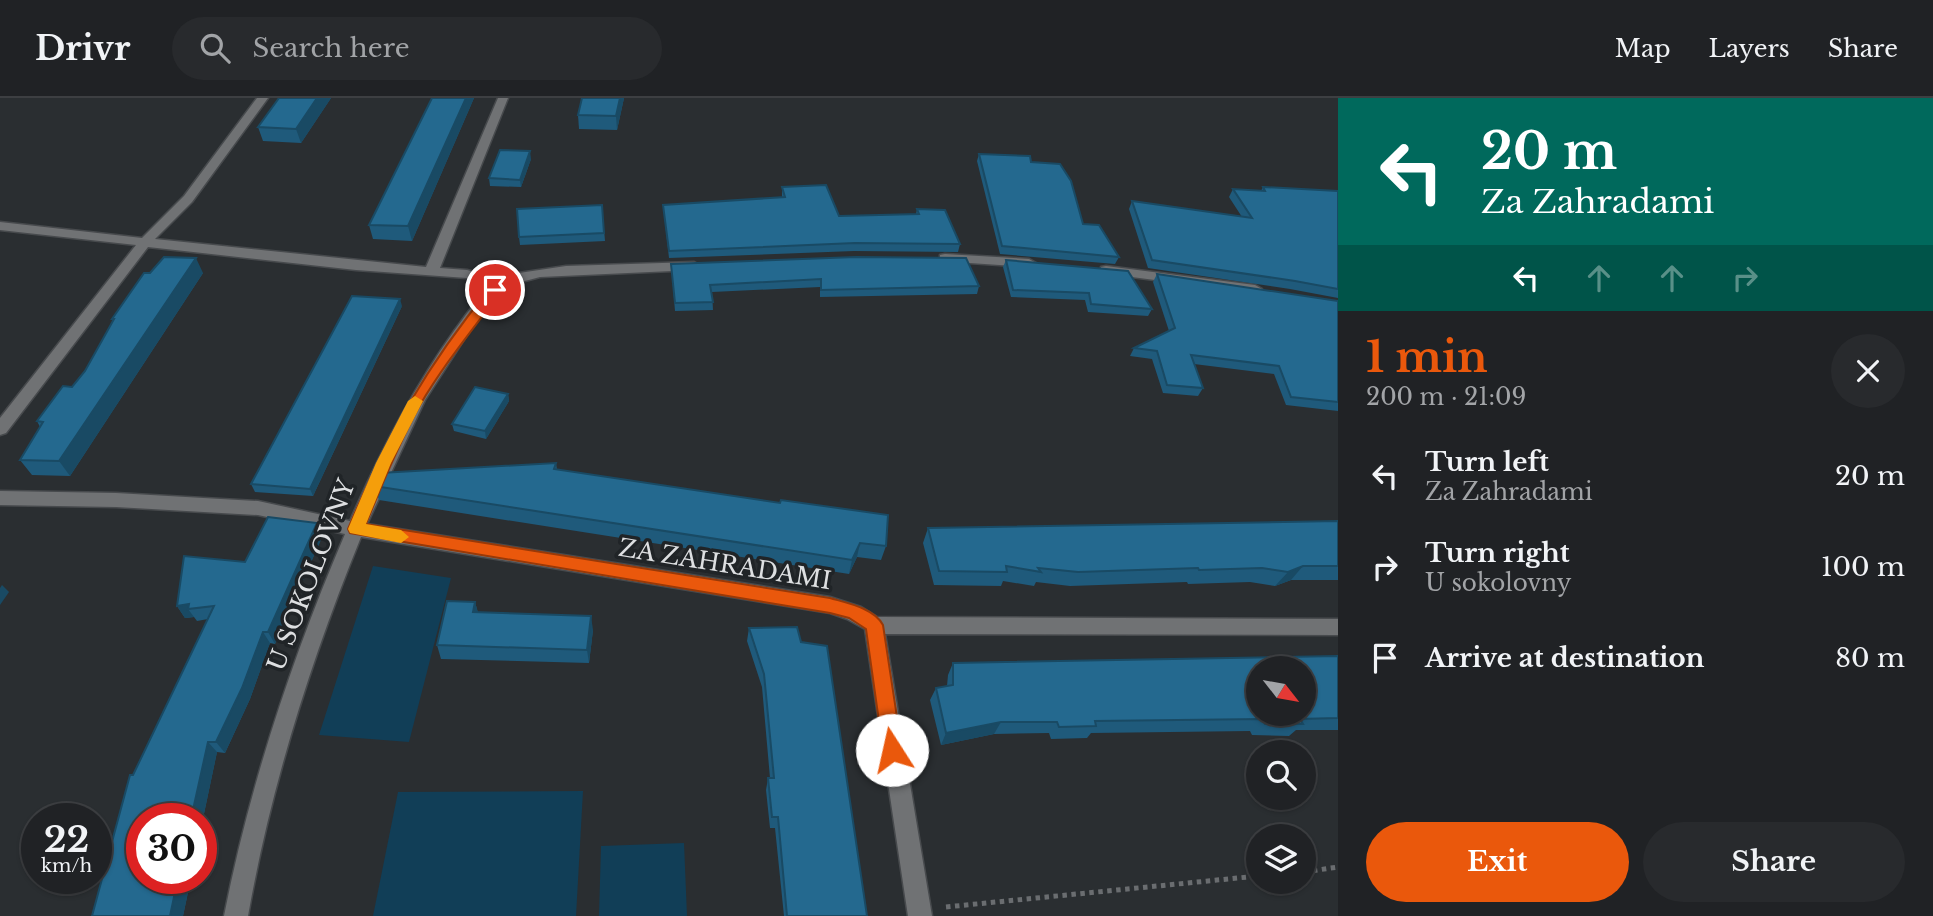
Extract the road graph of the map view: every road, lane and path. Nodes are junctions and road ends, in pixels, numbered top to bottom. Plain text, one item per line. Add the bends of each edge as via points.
1 (263, 98) edge
2 (503, 98) edge
3 (0, 226) edge
4 (145, 242) junction
5 (928, 257) edge
6 (1049, 264) edge
7 (709, 265) edge
8 (1089, 268) edge
9 (432, 272) junction
10 (502, 284) junction
11 (1268, 291) edge
12 (0, 429) edge
13 (0, 498) edge
14 (356, 529) junction
15 (874, 625) junction
16 (1338, 627) edge
17 (1338, 867) edge
18 (1316, 870) edge
19 (1246, 877) edge
20 (942, 908) dead end
21 (236, 916) edge
22 (920, 916) edge

1 - 4 street via 188,199
2 - 9 street
3 - 4 street
4 - 9 street
4 - 12 street
5 - 6 street
7 - 10 street via 538,273
8 - 11 street
9 - 10 street via 479,276
10 - 14 street, U SOKOLOVNY via 478,309 414,404
13 - 14 street, ZA ZAHRADAMI via 258,508
14 - 15 street, ZA ZAHRADAMI via 830,605 854,612
14 - 21 street, U SOKOLOVNY via 269,766
15 - 16 street, ZA ZAHRADAMI
15 - 22 street
17 - 18 path
19 - 20 path

